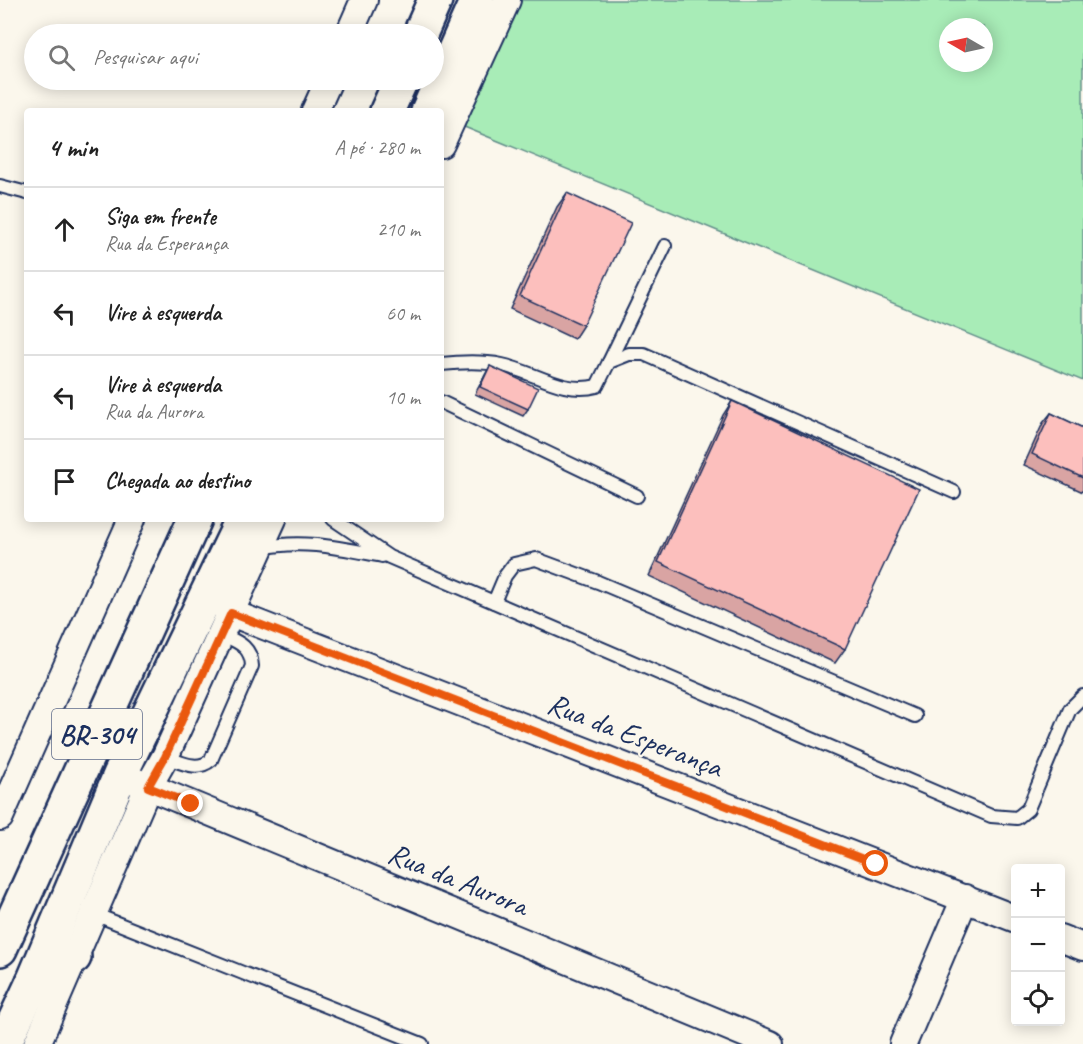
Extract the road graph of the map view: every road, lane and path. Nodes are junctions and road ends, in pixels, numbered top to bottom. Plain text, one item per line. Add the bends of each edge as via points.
1 (364, 0) edge
2 (435, 0) edge
3 (477, 0) edge
4 (507, 0) edge
5 (353, 24) edge
6 (424, 24) edge
7 (444, 75) edge
8 (324, 90) edge
9 (396, 90) edge
10 (437, 90) edge
11 (316, 108) edge
12 (388, 108) edge
13 (429, 108) edge
14 (444, 137) edge
15 (0, 186) edge
16 (24, 192) edge
17 (665, 246) dead end
18 (609, 362) junction
19 (444, 364) edge
20 (444, 403) edge
21 (954, 492) dead end
22 (637, 496) dead end
23 (131, 522) edge
24 (194, 522) edge
25 (268, 522) edge
26 (337, 522) edge
27 (246, 535) edge
28 (389, 557) junction
29 (494, 602) junction
30 (226, 623) junction
31 (1083, 696) edge
32 (915, 716) dead end
33 (165, 757) junction
34 (134, 781) junction
35 (0, 817) edge
36 (965, 898) junction
37 (94, 914) junction
38 (1014, 918) edge
39 (1065, 940) edge
40 (1083, 947) edge
41 (0, 949) edge
42 (74, 957) junction
43 (33, 982) junction
44 (4, 1044) edge
45 (37, 1044) edge
46 (422, 1044) edge
47 (770, 1044) edge
48 (903, 1044) edge

1 - 5 street
2 - 6 highway
3 - 7 highway
4 - 14 street
8 - 11 street
9 - 12 highway
10 - 13 highway
15 - 16 lane
17 - 18 lane
18 - 19 lane via 597,386 583,390 502,365
18 - 21 lane via 629,354 657,358
20 - 22 lane
23 - 35 street
24 - 41 highway, BR-304
25 - 27 street
26 - 28 lane
27 - 28 lane
27 - 30 highway
27 - 34 highway, BR-304
28 - 29 lane
29 - 31 lane via 1004,819 1017,818 1028,809 1070,709
29 - 32 lane via 514,564 536,559
30 - 33 street
30 - 33 lane via 252,655 252,666 211,760 204,766 193,766
30 - 36 street, Rua da Esperança
33 - 34 street
34 - 37 street
34 - 43 highway, BR-304
34 - 47 street, Rua da Aurora
36 - 38 street, Rua da Esperança
36 - 48 street
37 - 42 street
37 - 46 lane
39 - 40 street
42 - 43 highway
42 - 45 street
43 - 44 highway, BR-304

